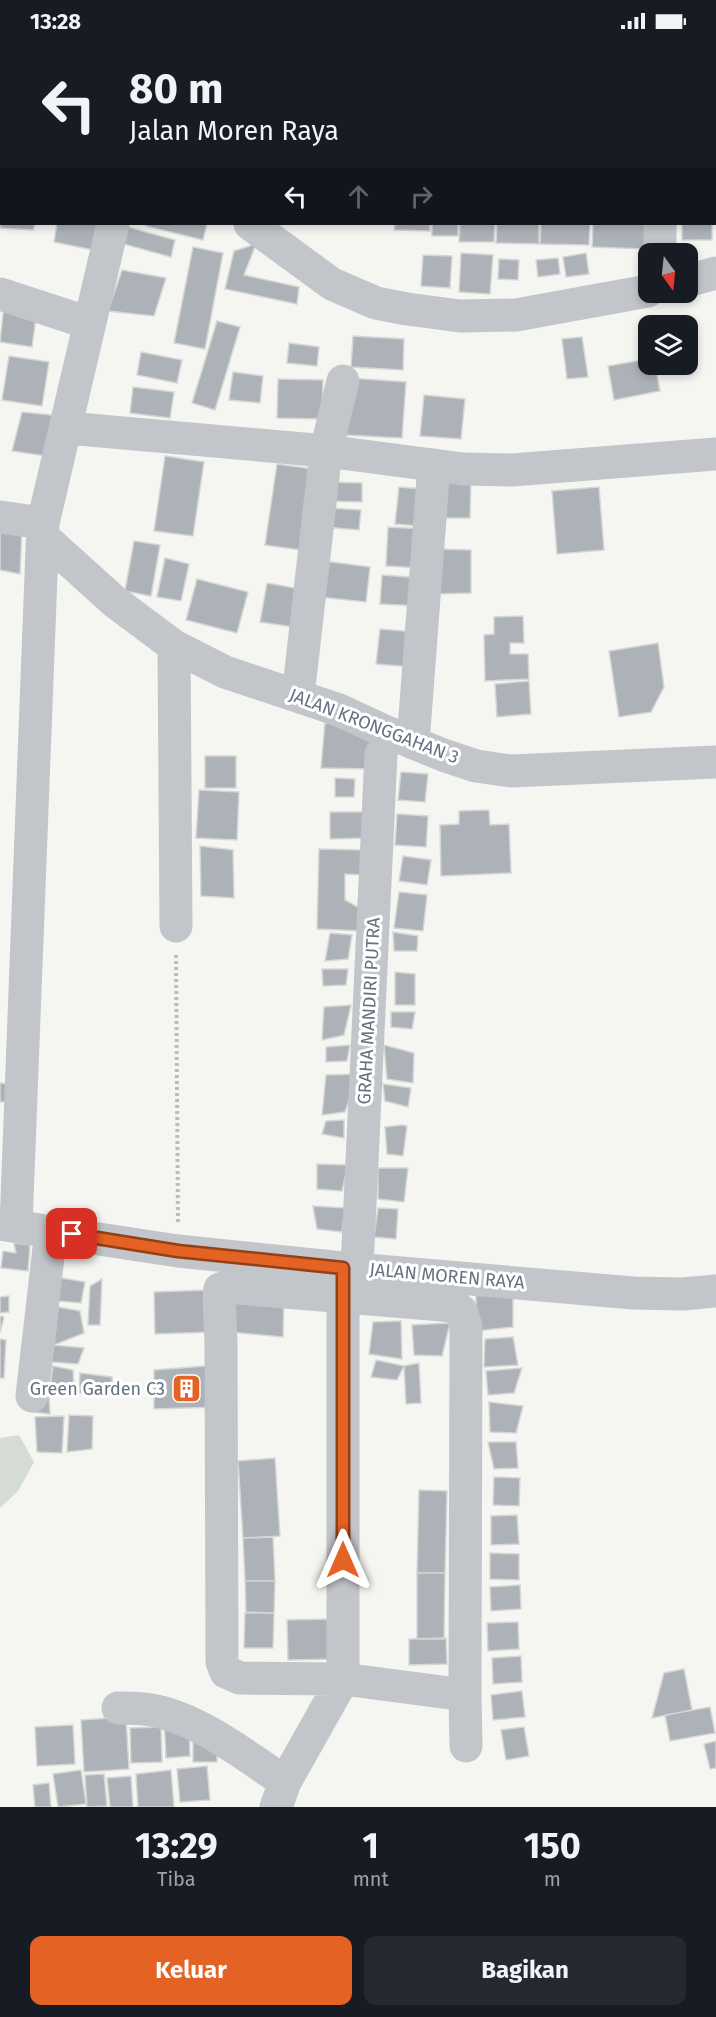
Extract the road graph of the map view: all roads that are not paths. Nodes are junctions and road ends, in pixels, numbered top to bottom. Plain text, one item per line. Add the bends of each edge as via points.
1 (113, 225) edge
2 (251, 225) edge
3 (660, 225) edge
4 (660, 243) edge
5 (716, 273) edge
6 (698, 278) edge
7 (638, 293) edge
8 (0, 294) edge
9 (88, 323) junction
10 (343, 381) dead end
11 (67, 428) junction
12 (327, 451) junction
13 (716, 454) edge
14 (434, 465) junction
15 (0, 517) edge
16 (43, 530) junction
17 (174, 646) junction
18 (297, 696) junction
19 (413, 742) junction
20 (381, 754) dead end
21 (716, 762) edge
22 (176, 926) road end
23 (8, 1224) edge
24 (51, 1231) junction
25 (348, 1278) junction
26 (716, 1291) edge
27 (32, 1396) dead end
28 (343, 1679) junction
29 (465, 1695) junction
30 (118, 1708) dead end
31 (466, 1746) dead end
32 (291, 1774) edge

1 - 9 street
2 - 7 street via 332,284 376,303 408,309 460,316 516,315
3 - 4 street
5 - 6 street
8 - 9 street
9 - 11 street
10 - 12 street
11 - 12 street
11 - 16 street
12 - 14 street
12 - 18 street
13 - 14 street via 512,470
14 - 19 street
15 - 16 street
16 - 17 street, JALAN KRONGGAHAN 3 via 115,602
16 - 23 street
17 - 18 street, JALAN KRONGGAHAN 3 via 225,672
17 - 22 street
18 - 19 street, JALAN KRONGGAHAN 3
19 - 21 street, JALAN KRONGGAHAN 3 via 476,766 512,771
20 - 25 street, GRAHA MANDIRI PUTRA
23 - 24 street, JALAN MOREN RAYA
24 - 25 street, JALAN MOREN RAYA
24 - 27 street
25 - 26 street, JALAN MOREN RAYA via 633,1293
25 - 28 street, GRAHA MANDIRI PUTRA
25 - 28 street via 226,1287 220,1289 219,1297 222,1662 226,1672 240,1678
25 - 29 street via 452,1306 465,1319
28 - 29 street
28 - 32 street
29 - 31 street
30 - 32 street via 152,1710 187,1722

